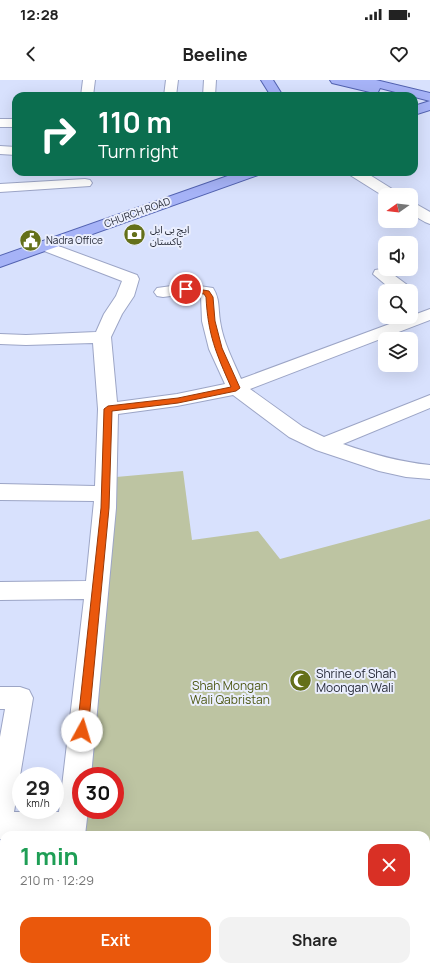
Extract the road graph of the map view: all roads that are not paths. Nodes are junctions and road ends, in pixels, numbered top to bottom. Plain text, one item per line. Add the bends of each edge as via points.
1 (89, 80) edge
2 (172, 80) edge
3 (210, 80) edge
4 (267, 80) edge
5 (336, 80) edge
6 (361, 80) edge
7 (87, 92) edge
8 (170, 92) edge
9 (209, 92) edge
10 (274, 92) edge
11 (386, 92) edge
12 (410, 92) edge
13 (418, 94) edge
14 (430, 97) edge
15 (418, 100) edge
16 (430, 104) edge
17 (418, 109) edge
18 (0, 122) edge
19 (12, 123) edge
20 (0, 150) edge
21 (12, 151) edge
22 (206, 176) edge
23 (241, 176) edge
24 (361, 176) edge
25 (85, 183) dead end
26 (0, 188) edge
27 (381, 188) edge
28 (418, 211) edge
29 (430, 219) edge
30 (45, 246) junction
31 (0, 249) edge
32 (0, 262) edge
33 (384, 276) edge
34 (395, 284) edge
35 (163, 292) dead end
36 (418, 303) edge
37 (430, 313) edge
38 (102, 338) junction
39 (0, 339) edge
40 (236, 388) junction
41 (430, 401) edge
42 (108, 409) junction
43 (323, 445) junction
44 (430, 472) edge
45 (0, 492) edge
46 (105, 494) junction
47 (97, 590) junction
48 (0, 591) edge
49 (0, 698) edge
50 (0, 814) edge
51 (0, 826) edge
52 (72, 830) edge

1 - 7 street
2 - 8 street
3 - 9 street
4 - 10 main road
5 - 11 main road
6 - 12 main road
13 - 14 main road
15 - 16 main road
16 - 17 main road
18 - 19 street
20 - 21 street
22 - 31 main road, CHURCH ROAD
23 - 30 main road, CHURCH ROAD
24 - 27 street
25 - 26 street
28 - 29 street
30 - 32 main road, CHURCH ROAD
30 - 38 street via 130,279 129,288
33 - 34 street
35 - 40 street via 186,289 207,292 218,348
36 - 37 street
37 - 40 street
38 - 39 street
38 - 42 street
40 - 42 street via 178,400
40 - 43 street via 296,432
41 - 43 street
42 - 46 street
43 - 44 street via 379,464
45 - 46 street
46 - 47 street
47 - 48 street
47 - 52 street
49 - 50 street via 20,698
51 - 52 street

